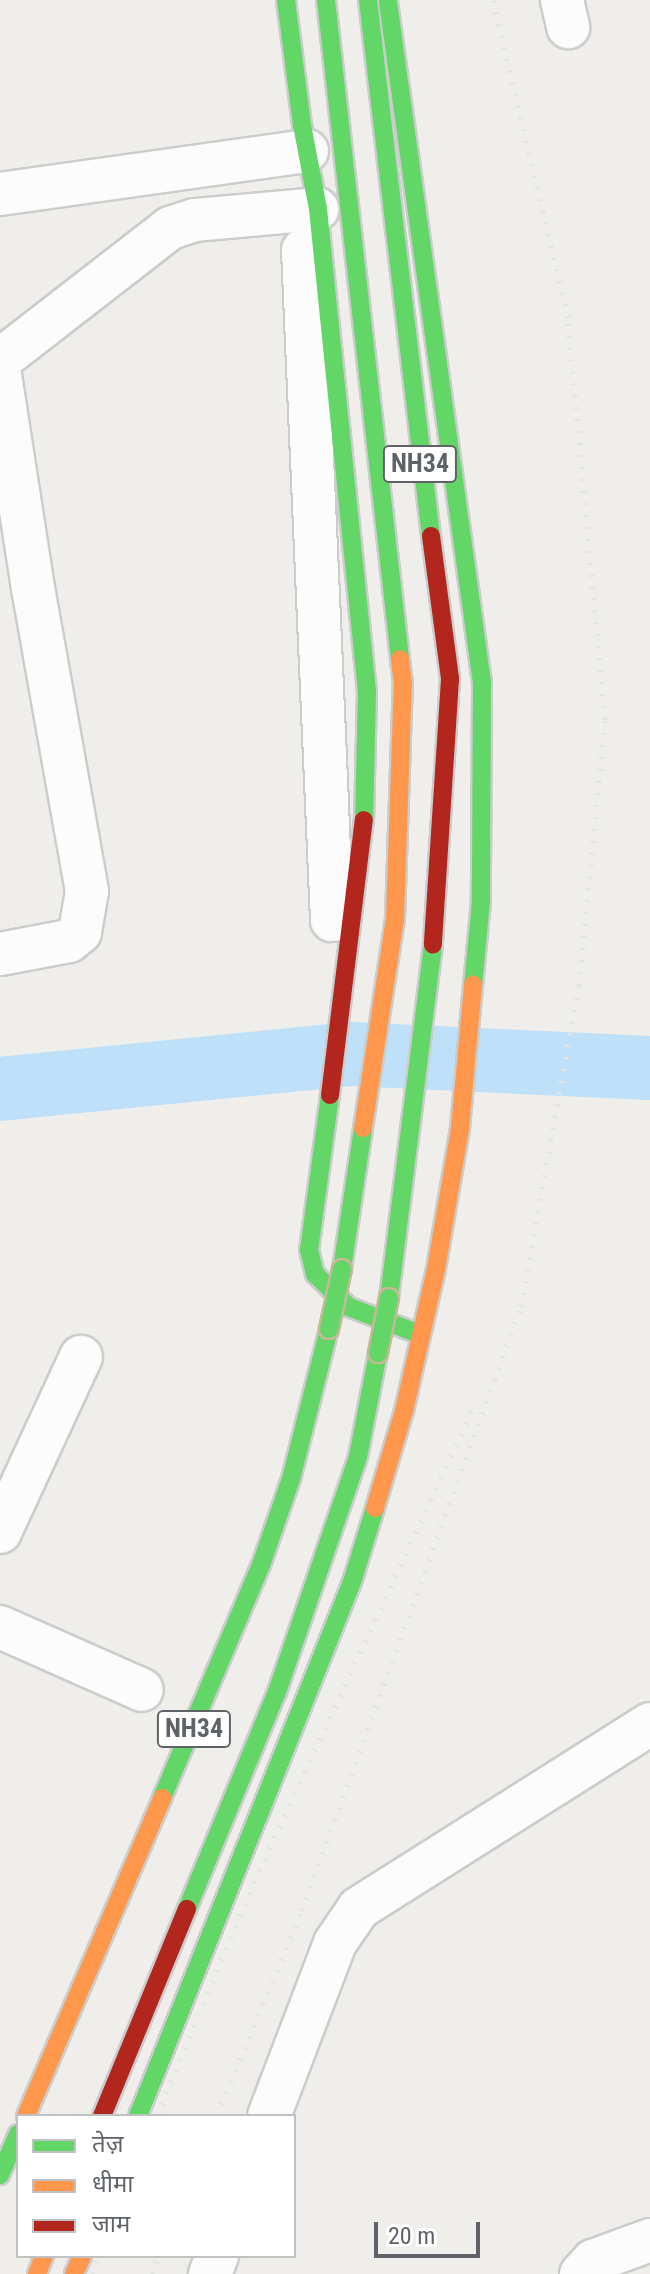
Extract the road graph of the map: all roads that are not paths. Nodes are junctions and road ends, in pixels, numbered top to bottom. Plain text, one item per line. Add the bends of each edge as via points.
1 (286, 0) edge
2 (326, 0) edge
3 (368, 0) edge
4 (388, 0) edge
5 (307, 151) junction
6 (0, 194) edge
7 (310, 211) junction
8 (0, 360) edge
9 (0, 375) edge
10 (16, 592) edge
11 (343, 922) joint
12 (0, 954) edge
13 (422, 1335) junction
14 (81, 1357) dead end
15 (0, 1532) edge
16 (0, 1627) edge
17 (142, 1690) dead end
18 (650, 1724) edge
19 (27, 2114) edge
20 (103, 2114) edge
21 (139, 2114) edge
22 (270, 2114) edge
23 (16, 2139) edge
24 (0, 2175) edge
25 (650, 2240) edge
26 (581, 2274) edge

1 - 5 main road
2 - 19 main road, NH34, bridge via 403,684 395,919 342,1269 291,1479 261,1565
3 - 20 main road, NH34, bridge via 413,407 450,679 435,928 389,1298 358,1457 277,1692
4 - 13 main road via 482,683 481,901 460,1128
5 - 6 street
5 - 7 main road
7 - 8 street via 195,220 170,228
7 - 11 street
9 - 10 street
10 - 12 street via 87,891 80,932 69,941
11 - 13 main road via 327,1120 309,1250 315,1274 349,1307
13 - 21 main road via 352,1582
14 - 15 street
16 - 17 street
18 - 22 street via 359,1908 335,1943
23 - 24 main road
25 - 26 street via 593,2261

